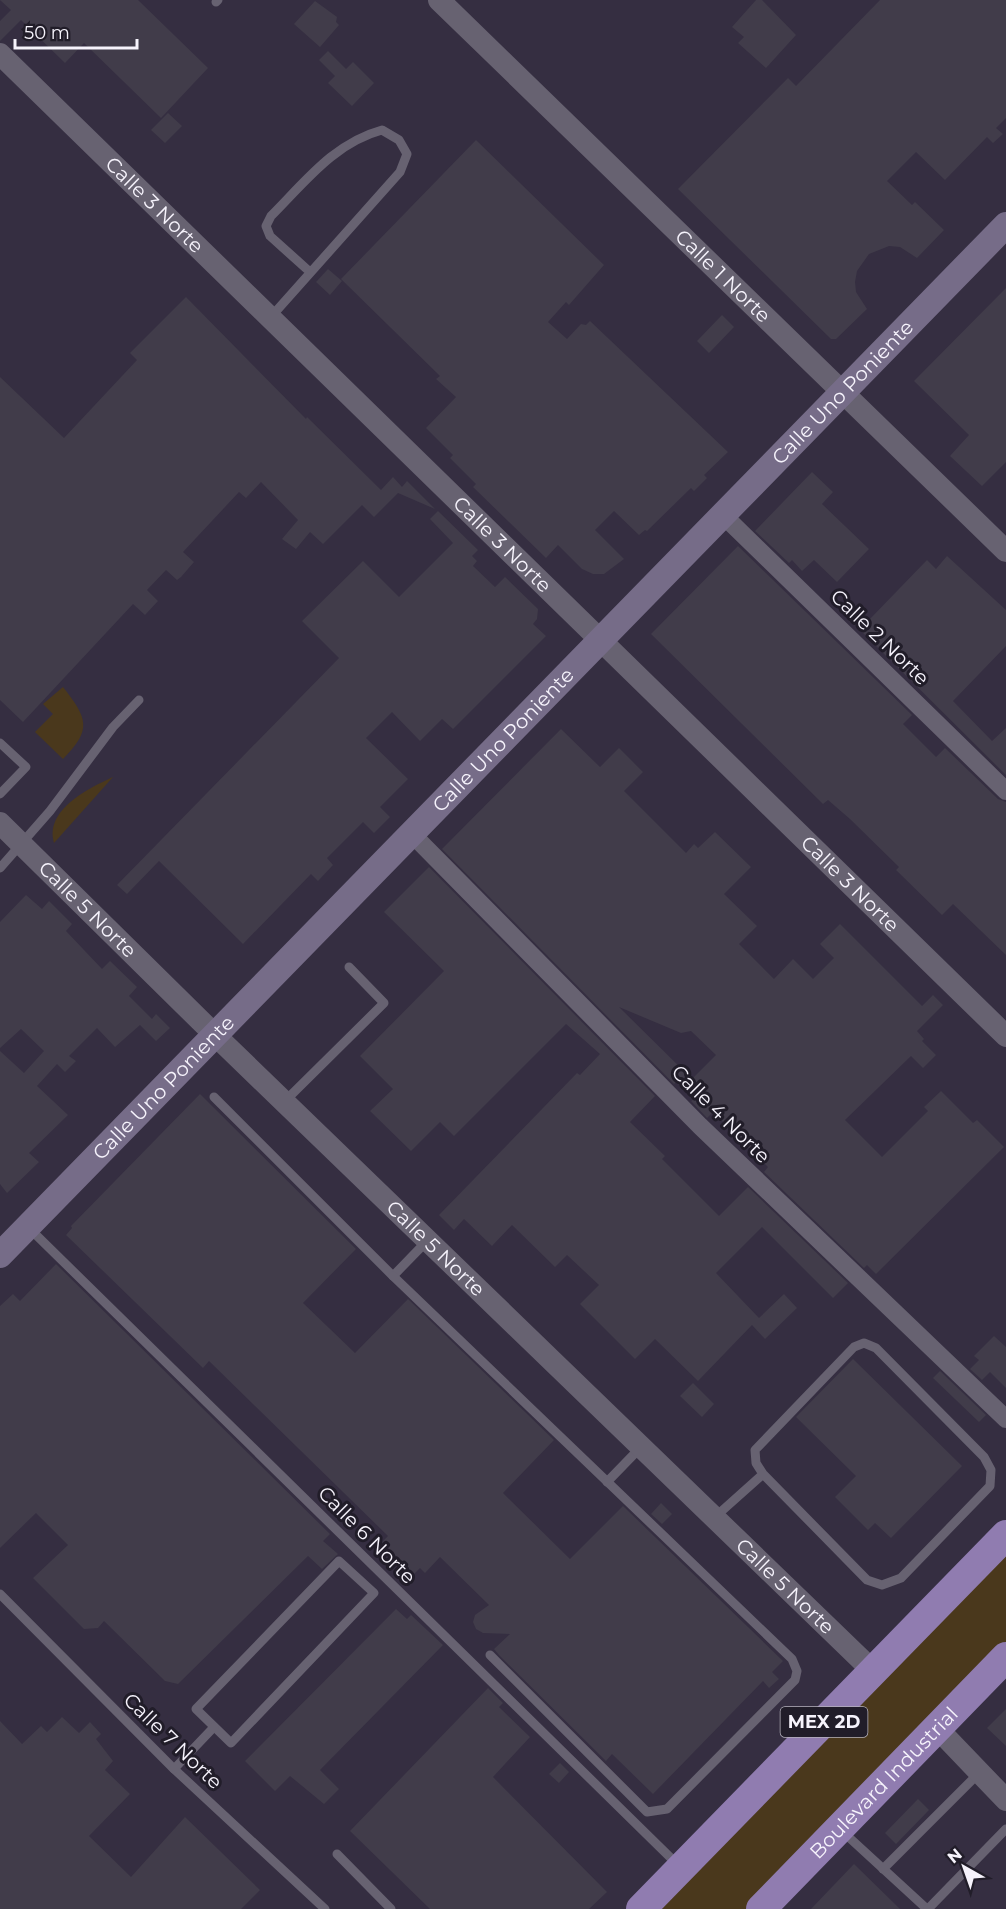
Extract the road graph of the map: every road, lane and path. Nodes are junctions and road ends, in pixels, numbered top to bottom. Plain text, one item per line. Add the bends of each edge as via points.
1 (440, 0) edge
2 (0, 54) edge
3 (1006, 225) edge
4 (310, 272) junction
5 (270, 318) junction
6 (843, 392) junction
7 (723, 515) junction
8 (1006, 550) edge
9 (600, 641) junction
10 (139, 700) dead end
11 (0, 742) edge
12 (1006, 791) edge
13 (0, 794) edge
14 (0, 823) edge
15 (412, 834) junction
16 (22, 844) junction
17 (0, 868) edge
18 (349, 967) dead end
19 (214, 1035) junction
20 (1006, 1036) edge
21 (214, 1097) dead end
22 (284, 1102) junction
23 (28, 1227) junction
24 (427, 1240) junction
25 (0, 1255) edge
26 (393, 1276) junction
27 (1006, 1419) edge
28 (641, 1447) junction
29 (763, 1474) junction
30 (607, 1482) junction
31 (714, 1518) junction
32 (1006, 1535) edge
33 (0, 1594) edge
34 (490, 1655) dead end
35 (1006, 1657) edge
36 (873, 1671) junction
37 (214, 1727) junction
38 (936, 1728) junction
39 (174, 1769) junction
40 (979, 1772) junction
41 (1006, 1800) edge
42 (839, 1828) junction
43 (1006, 1828) edge
44 (337, 1854) dead end
45 (681, 1868) junction
46 (883, 1869) junction
47 (325, 1909) edge
48 (391, 1909) edge
49 (641, 1909) edge
50 (761, 1909) edge
51 (927, 1909) edge

1 - 6 street, Calle 1 Norte
2 - 5 street, Calle 3 Norte
3 - 6 main road, Calle Uno Poniente
4 - 4 lane via 400,172 407,154 399,140 381,130 361,135 333,153 271,216 266,226 270,236
4 - 5 lane
5 - 9 street, Calle 3 Norte
6 - 7 main road, Calle Uno Poniente
6 - 8 street, Calle 1 Norte
7 - 9 main road, Calle Uno Poniente
7 - 12 street, Calle 2 Norte
9 - 15 main road, Calle Uno Poniente
9 - 20 street, Calle 3 Norte
10 - 16 lane via 95,749
11 - 13 lane via 26,767
14 - 16 street, Calle 5 Norte
15 - 19 main road, Calle Uno Poniente
15 - 27 street, Calle 4 Norte via 700,1126
16 - 17 lane
16 - 19 street, Calle 5 Norte
18 - 22 lane via 384,1004
19 - 22 street, Calle 5 Norte
19 - 23 main road, Calle Uno Poniente
21 - 26 lane
22 - 24 street, Calle 5 Norte
23 - 25 main road, Calle Uno Poniente
23 - 45 lane, Calle 6 Norte
24 - 26 lane
24 - 28 street, Calle 5 Norte
26 - 30 lane
28 - 30 lane
28 - 31 street, Calle 5 Norte
29 - 29 lane via 756,1463 755,1450 854,1347 864,1343 876,1348 984,1457 991,1470 990,1486 901,1578 882,1585 867,1580
29 - 31 lane
30 - 34 lane via 792,1659 797,1671 795,1680 674,1803 667,1809 647,1812
31 - 36 street, Calle 5 Norte
32 - 36 highway, MEX 2D
33 - 39 lane, Calle 7 Norte
35 - 38 highway, Boulevard Industrial
36 - 45 highway, MEX 2D
37 - 37 lane via 231,1743 374,1593 339,1561 196,1709
37 - 39 lane
38 - 40 street
38 - 42 highway, Boulevard Industrial
39 - 47 lane, Calle 7 Norte
40 - 41 street
40 - 46 lane
42 - 46 lane
42 - 50 highway, Boulevard Industrial
43 - 51 lane
44 - 48 lane
45 - 49 highway, MEX 2D
46 - 51 lane

